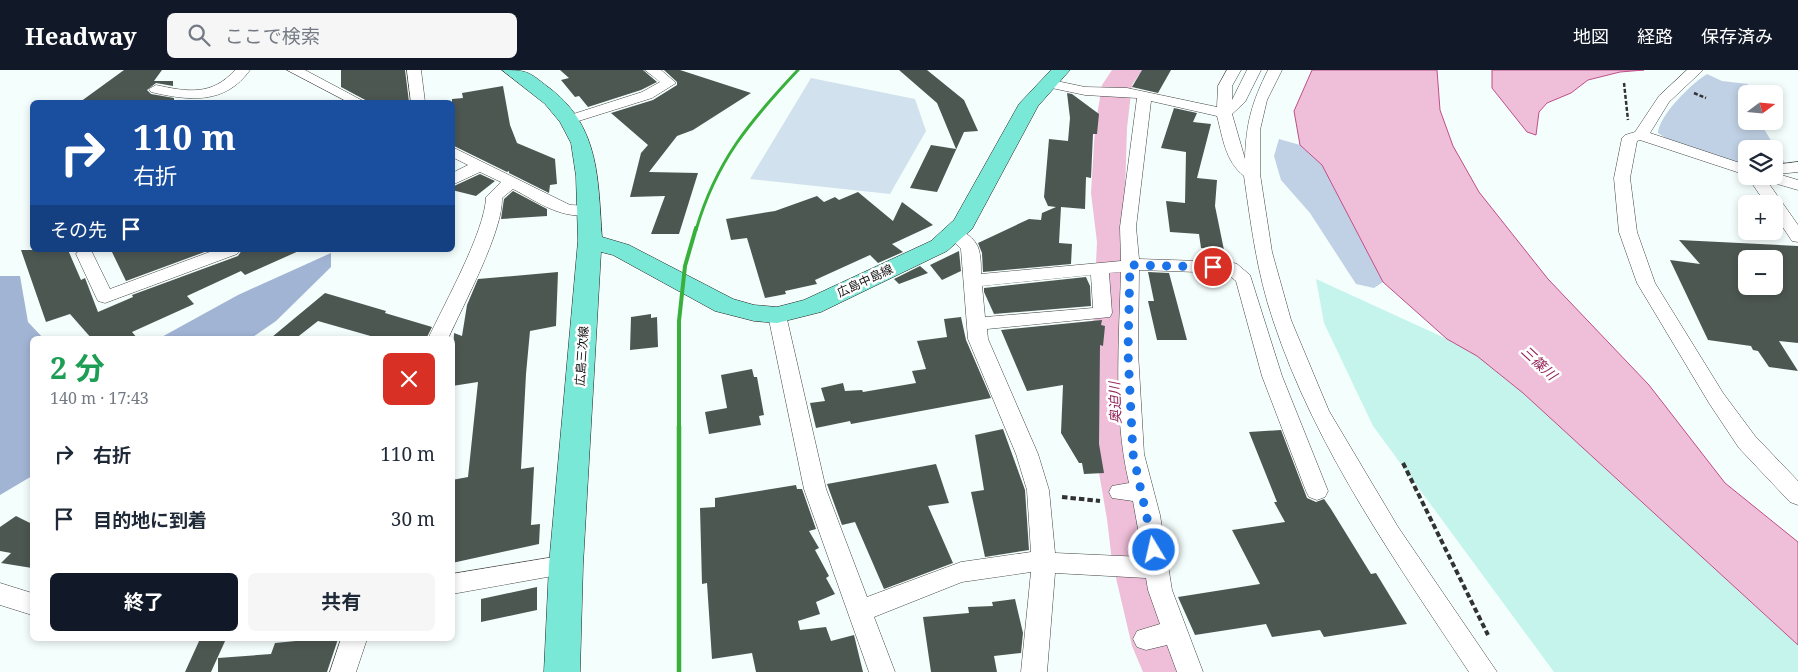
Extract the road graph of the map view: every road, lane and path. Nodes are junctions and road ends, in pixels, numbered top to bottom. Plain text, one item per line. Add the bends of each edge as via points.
1 (243, 70) edge
2 (294, 70) edge
3 (414, 70) edge
4 (511, 70) edge
5 (652, 70) edge
6 (1234, 70) edge
7 (1254, 70) edge
8 (1275, 70) edge
9 (1696, 70) edge
10 (1054, 76) edge
11 (1624, 84) dead end
12 (156, 89) dead end
13 (1144, 96) junction
14 (204, 98) edge
15 (354, 100) edge
16 (418, 100) edge
17 (1224, 113) junction
18 (569, 120) junction
19 (1636, 137) junction
20 (455, 152) edge
21 (480, 165) junction
22 (1798, 167) edge
23 (1738, 168) edge
24 (1783, 169) edge
25 (1252, 174) junction
26 (455, 178) edge
27 (512, 181) junction
28 (1783, 181) edge
29 (1761, 185) edge
30 (1798, 185) edge
31 (588, 210) junction
32 (955, 233) junction
33 (1798, 237) edge
34 (590, 241) junction
35 (225, 252) edge
36 (85, 254) dead end
37 (1115, 267) junction
38 (972, 281) junction
39 (777, 315) junction
40 (976, 324) junction
41 (439, 336) edge
42 (1403, 463) dead end
43 (1317, 491) dead end
44 (1142, 492) junction
45 (1039, 495) junction
46 (1113, 496) joint
47 (1798, 496) edge
48 (1044, 563) junction
49 (566, 565) junction
50 (1157, 568) junction
51 (455, 584) edge
52 (0, 594) edge
53 (30, 603) edge
54 (860, 611) junction
55 (1175, 632) junction
56 (1489, 637) dead end
57 (1146, 640) dead end
58 (353, 641) edge
59 (343, 672) edge
60 (562, 672) edge
61 (882, 672) edge
62 (1034, 672) edge
63 (1190, 672) edge
64 (1484, 672) edge

1 - 14 street via 226,87
2 - 15 street
3 - 16 street
4 - 18 main road, 広島三次線 via 552,100
5 - 18 street via 669,83 647,96
6 - 17 street via 1225,86
7 - 17 street via 1238,102
8 - 25 street via 1260,100 1252,130
9 - 19 street via 1670,90
10 - 13 street via 1085,92 1128,92
10 - 32 main road, 広島中島線 via 1029,104 964,224
11 - 19 path
12 - 14 street
13 - 17 street
13 - 37 street via 1128,227
17 - 25 street via 1235,155 1240,165
18 - 31 main road, 広島三次線 via 581,144
19 - 23 street
19 - 47 street via 1622,178 1628,232 1646,282 1716,398 1747,442
20 - 21 street
21 - 26 street
21 - 27 street
22 - 24 street
25 - 64 street via 1263,252 1282,320 1319,412 1390,534
27 - 31 street via 567,210
27 - 41 street via 494,197 486,233
28 - 30 street
29 - 33 street
31 - 34 main road, 広島三次線
32 - 38 street via 970,248
32 - 39 main road, 広島中島線 via 939,246 878,276 812,306
34 - 39 main road, 広島中島線 via 621,250 724,305
34 - 49 main road, 広島三次線
35 - 36 street via 106,297
37 - 38 street
37 - 40 street via 1103,313
37 - 43 street via 1231,268 1244,279 1272,376
37 - 44 street via 1128,352 1133,454
38 - 40 street
39 - 54 street via 815,489
40 - 45 street via 978,339 1027,454
42 - 56 path
44 - 46 street
44 - 50 street
45 - 46 path
45 - 48 street
48 - 50 street
48 - 54 street via 961,572
48 - 62 street
49 - 51 street
49 - 60 main road, 広島三次線
50 - 55 street via 1160,590
52 - 53 street
54 - 61 street
55 - 57 street
55 - 63 street
58 - 59 street

